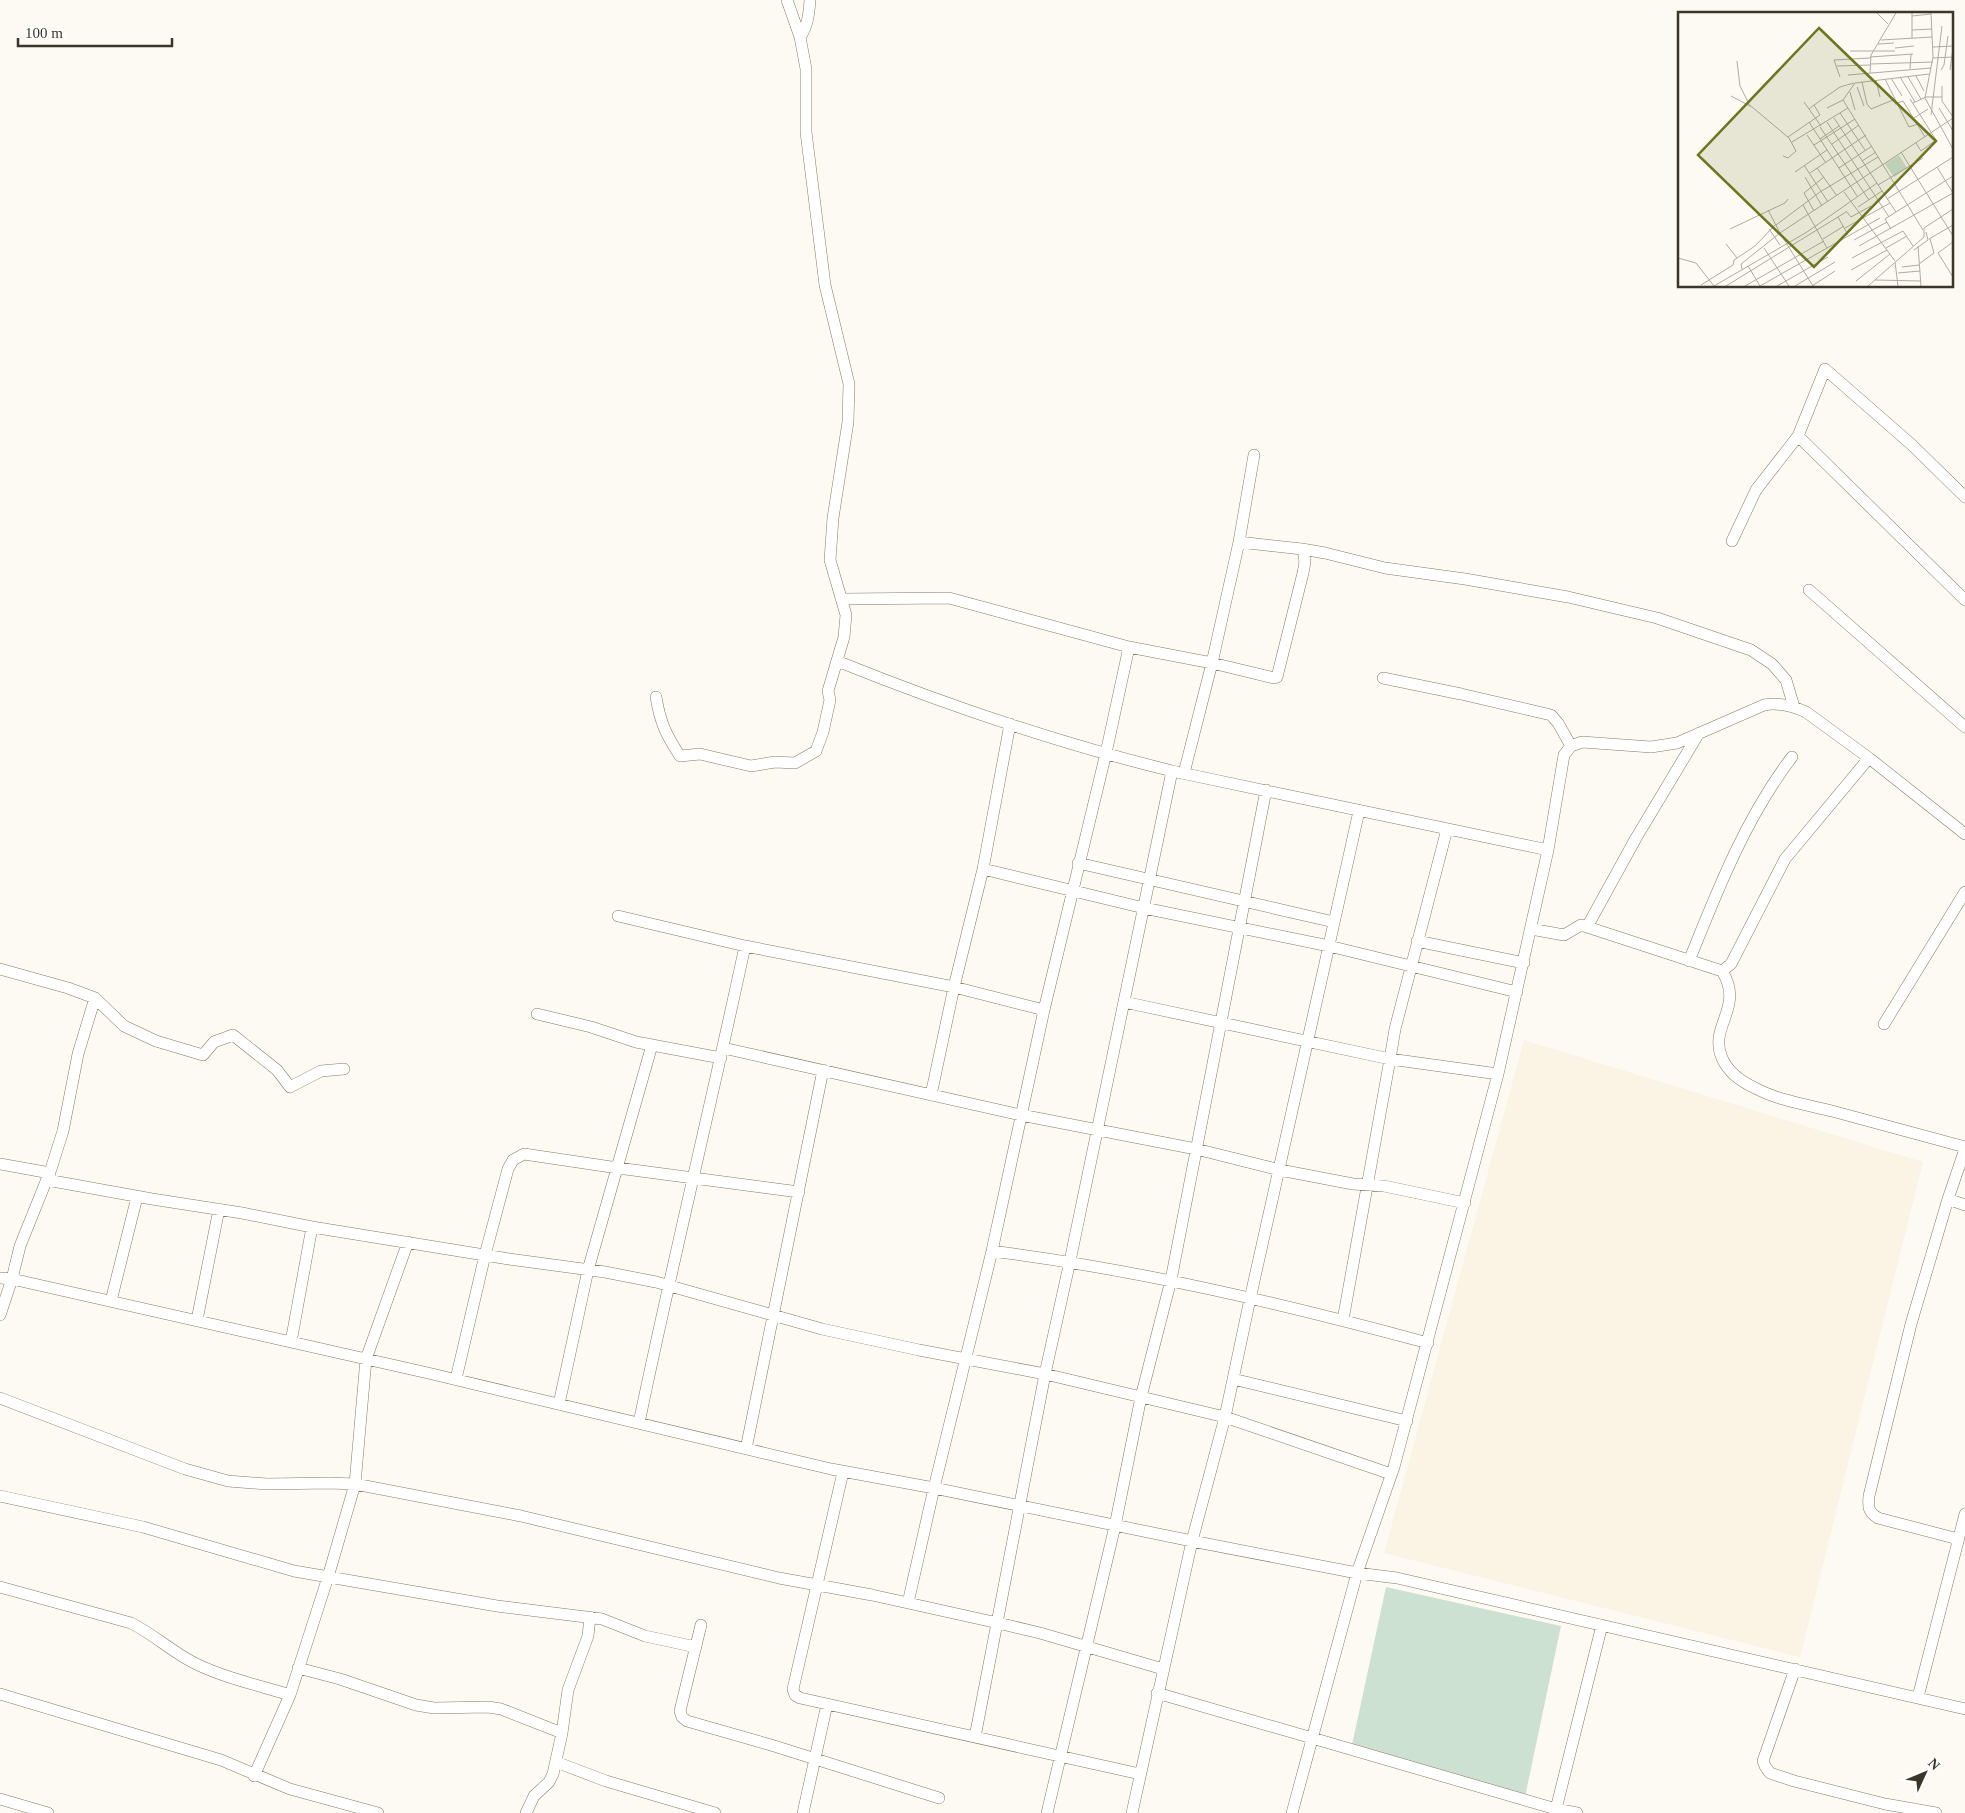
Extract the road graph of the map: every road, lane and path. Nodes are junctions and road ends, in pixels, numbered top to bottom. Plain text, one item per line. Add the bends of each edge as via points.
1 (787, 0) edge
2 (810, 0) edge
3 (800, 37) junction
4 (1798, 436) junction
5 (1254, 455) dead end
6 (1965, 497) edge
7 (1239, 542) junction
8 (1732, 542) dead end
9 (1302, 549) junction
10 (1810, 590) dead end
11 (842, 599) junction
12 (1965, 600) edge
13 (1129, 647) junction
14 (837, 660) junction
15 (1212, 663) junction
16 (1383, 678) dead end
17 (656, 697) dead end
18 (1794, 706) junction
19 (1010, 724) junction
20 (1965, 727) edge
21 (1699, 733) junction
22 (1571, 746) junction
23 (1106, 753) junction
24 (1792, 757) dead end
25 (1869, 758) junction
26 (1172, 771) junction
27 (1184, 773) junction
28 (1266, 790) junction
29 (1359, 810) junction
30 (1446, 829) junction
31 (1965, 834) edge
32 (1548, 850) junction
33 (1078, 863) junction
34 (983, 868) junction
35 (1149, 880) junction
36 (1072, 889) junction
37 (1965, 892) edge
38 (1244, 902) junction
39 (1144, 908) junction
40 (618, 916) dead end
41 (1334, 922) junction
42 (1587, 927) junction
43 (1240, 929) junction
44 (1531, 929) junction
45 (1417, 940) junction
46 (745, 946) junction
47 (1329, 946) junction
48 (1689, 961) junction
49 (1524, 963) junction
50 (1410, 966) junction
51 (0, 969) edge
52 (1722, 971) junction
53 (954, 987) junction
54 (1517, 992) junction
55 (95, 998) junction
56 (1124, 1002) junction
57 (1044, 1010) junction
58 (537, 1014) dead end
59 (1221, 1023) junction
60 (1884, 1024) dead end
61 (1307, 1042) junction
62 (652, 1045) junction
63 (722, 1053) junction
64 (1390, 1060) junction
65 (344, 1069) dead end
66 (823, 1070) junction
67 (1498, 1074) junction
68 (931, 1095) junction
69 (1020, 1115) junction
70 (1098, 1129) junction
71 (1965, 1148) edge
72 (1196, 1149) junction
73 (0, 1164) edge
74 (618, 1168) junction
75 (1280, 1170) junction
76 (48, 1176) junction
77 (694, 1178) junction
78 (1367, 1185) junction
79 (799, 1192) junction
80 (136, 1196) junction
81 (1948, 1199) junction
82 (1464, 1203) junction
83 (1965, 1205) edge
84 (219, 1210) junction
85 (312, 1227) junction
86 (408, 1242) junction
87 (992, 1251) junction
88 (485, 1255) junction
89 (1070, 1261) junction
90 (588, 1270) junction
91 (0, 1278) edge
92 (12, 1279) junction
93 (1171, 1280) junction
94 (668, 1284) junction
95 (1250, 1299) junction
96 (111, 1301) junction
97 (0, 1315) edge
98 (774, 1315) junction
99 (197, 1320) junction
100 (1343, 1320) junction
101 (291, 1342) junction
102 (1428, 1343) junction
103 (366, 1359) junction
104 (965, 1359) junction
105 (1045, 1374) junction
106 (456, 1379) junction
107 (1233, 1379) junction
108 (1141, 1397) junction
109 (0, 1398) edge
110 (559, 1404) junction
111 (1225, 1417) junction
112 (1407, 1421) junction
113 (639, 1423) junction
114 (746, 1449) junction
115 (843, 1472) junction
116 (1391, 1474) junction
117 (355, 1484) junction
118 (934, 1488) junction
119 (0, 1496) edge
120 (1020, 1507) junction
121 (1965, 1514) edge
122 (1115, 1526) junction
123 (1958, 1539) junction
124 (1192, 1541) junction
125 (1357, 1573) junction
126 (328, 1577) junction
127 (817, 1585) junction
128 (0, 1587) edge
129 (908, 1603) junction
130 (590, 1617) junction
131 (998, 1623) junction
132 (701, 1625) dead end
133 (1602, 1625) junction
134 (696, 1647) junction
135 (1086, 1648) junction
136 (298, 1668) junction
137 (1163, 1669) junction
138 (1795, 1669) junction
139 (1157, 1693) junction
140 (0, 1694) edge
141 (290, 1695) junction
142 (1918, 1697) junction
143 (827, 1704) junction
144 (1965, 1709) edge
145 (562, 1733) junction
146 (975, 1737) junction
147 (1311, 1739) junction
148 (1060, 1756) junction
149 (815, 1759) junction
150 (556, 1762) junction
151 (1140, 1774) junction
152 (254, 1776) junction
153 (939, 1798) dead end
154 (0, 1799) edge
155 (1555, 1811) edge
156 (48, 1813) edge
157 (378, 1813) edge
158 (526, 1813) edge
159 (715, 1813) edge
160 (803, 1813) edge
161 (1047, 1813) edge
162 (1132, 1813) edge
163 (1292, 1813) edge
164 (1577, 1813) edge
165 (1936, 1813) edge

1 - 3 street
2 - 3 street via 805,31
3 - 11 street via 806,69 806,132 825,285 849,384 848,422 830,560
4 - 6 street via 1826,369
4 - 8 street via 1756,490
4 - 12 street
5 - 7 street
7 - 9 street
7 - 15 street
9 - 15 street via 1306,561 1277,677
9 - 18 street via 1384,568 1568,597 1657,618 1752,650 1772,664 1786,680
10 - 20 street
11 - 13 street via 949,598
11 - 14 street via 846,615
13 - 15 street
13 - 23 street
14 - 17 street via 828,691 830,700 824,732 816,750 795,763 751,766 700,754 680,756 660,720
14 - 19 street via 916,692
15 - 27 street
16 - 22 street via 1551,715
18 - 21 street via 1764,705
18 - 25 street
19 - 23 street
19 - 34 street
21 - 22 street via 1677,743 1651,747 1582,742
21 - 42 street
22 - 32 street via 1564,756
23 - 26 street
23 - 33 street
24 - 48 street via 1775,779 1734,855
25 - 31 street
25 - 52 street via 1786,859 1731,964
26 - 27 street
26 - 35 street
27 - 28 street
28 - 29 street
28 - 38 street
29 - 30 street
29 - 41 street
30 - 32 street
30 - 45 street
32 - 44 street
33 - 35 street
33 - 36 street
34 - 36 street
34 - 53 street
35 - 38 street
35 - 39 street
36 - 39 street
36 - 57 street
37 - 60 street
38 - 41 street
38 - 43 street
39 - 43 street
39 - 56 street
40 - 46 street
41 - 47 street
42 - 44 street via 1580,925 1564,935
42 - 48 street
43 - 47 street
43 - 59 street
44 - 49 street
45 - 49 street
45 - 50 street
46 - 53 street
46 - 63 street
47 - 50 street
47 - 61 street
48 - 52 street
49 - 54 street
50 - 54 street
50 - 64 street via 1394,1029
51 - 55 street
52 - 71 street via 1731,994 1730,1007 1719,1034 1719,1049 1731,1072 1743,1082 1757,1090 1800,1103
53 - 57 street
53 - 68 street
54 - 67 street
55 - 65 street via 124,1026 156,1041 202,1056 214,1042 233,1035 277,1070 290,1087 321,1071
55 - 76 street via 78,1054 63,1131
56 - 59 street
56 - 70 street
57 - 69 street
58 - 62 street
59 - 61 street
59 - 72 street
61 - 64 street
61 - 75 street
62 - 63 street
62 - 74 street
63 - 66 street
63 - 77 street
64 - 67 street
64 - 78 street
66 - 68 street
66 - 79 street
67 - 82 street
68 - 69 street
69 - 70 street
69 - 87 street
70 - 72 street
70 - 89 street
71 - 81 street
72 - 75 street
72 - 93 street
73 - 76 street
74 - 77 street
74 - 88 street via 524,1154 513,1160
74 - 90 street
75 - 78 street
75 - 95 street
76 - 80 street
76 - 92 street via 20,1246
77 - 79 street
77 - 94 street
78 - 82 street
78 - 100 street
79 - 98 street
80 - 84 street
80 - 96 street
81 - 83 street
81 - 123 street via 1911,1324 1868,1508 1878,1518
82 - 102 street
84 - 85 street
84 - 99 street
85 - 86 street
85 - 101 street
86 - 88 street
86 - 103 street
87 - 89 street
87 - 104 street
88 - 90 street
88 - 106 street
89 - 93 street
89 - 105 street
90 - 94 street
90 - 110 street
91 - 92 street
92 - 96 street
92 - 97 street
93 - 95 street
93 - 108 street
94 - 98 street
94 - 113 street
95 - 100 street
95 - 107 street
96 - 99 street
98 - 104 street via 822,1329
98 - 114 street
99 - 101 street
100 - 102 street
101 - 103 street
102 - 112 street
103 - 106 street
103 - 117 street
104 - 105 street
104 - 118 street
105 - 108 street
105 - 120 street
106 - 110 street
107 - 111 street
107 - 112 street
108 - 111 street
108 - 122 street
109 - 117 street via 185,1469 228,1480 267,1484
110 - 113 street
111 - 116 street
111 - 124 street
112 - 116 street
113 - 114 street
114 - 115 street
115 - 118 street
115 - 127 street
116 - 125 street
117 - 126 street
117 - 127 street via 521,1516
118 - 120 street
118 - 129 street
119 - 126 street via 143,1527 294,1571
120 - 122 street
120 - 131 street
121 - 123 street
122 - 124 street
122 - 135 street
123 - 142 street
124 - 125 street
124 - 137 street
125 - 133 street via 1397,1578
125 - 147 street
126 - 130 street via 517,1609
126 - 136 street
127 - 129 street
127 - 143 street via 793,1690 800,1698
128 - 141 street via 131,1624 146,1630 188,1660
129 - 131 street
130 - 134 street via 618,1624 645,1636
130 - 145 street via 588,1636 568,1690
131 - 135 street
131 - 146 street
132 - 134 street
133 - 138 street
133 - 155 street
134 - 149 street via 680,1711 682,1717
135 - 137 street
135 - 148 street
136 - 141 street
136 - 145 street via 416,1705 500,1709
137 - 139 street
138 - 142 street
138 - 165 street via 1763,1761 1770,1773 1884,1804
139 - 147 street
139 - 151 street
140 - 152 street via 221,1760
141 - 152 street
142 - 144 street
143 - 146 street
143 - 149 street
145 - 150 street
146 - 148 street
147 - 155 street
147 - 163 street
148 - 151 street
148 - 161 street
149 - 153 street
149 - 160 street
150 - 158 street via 549,1782 534,1796
150 - 159 street via 606,1781
151 - 162 street
152 - 157 street
154 - 156 street
155 - 164 street

